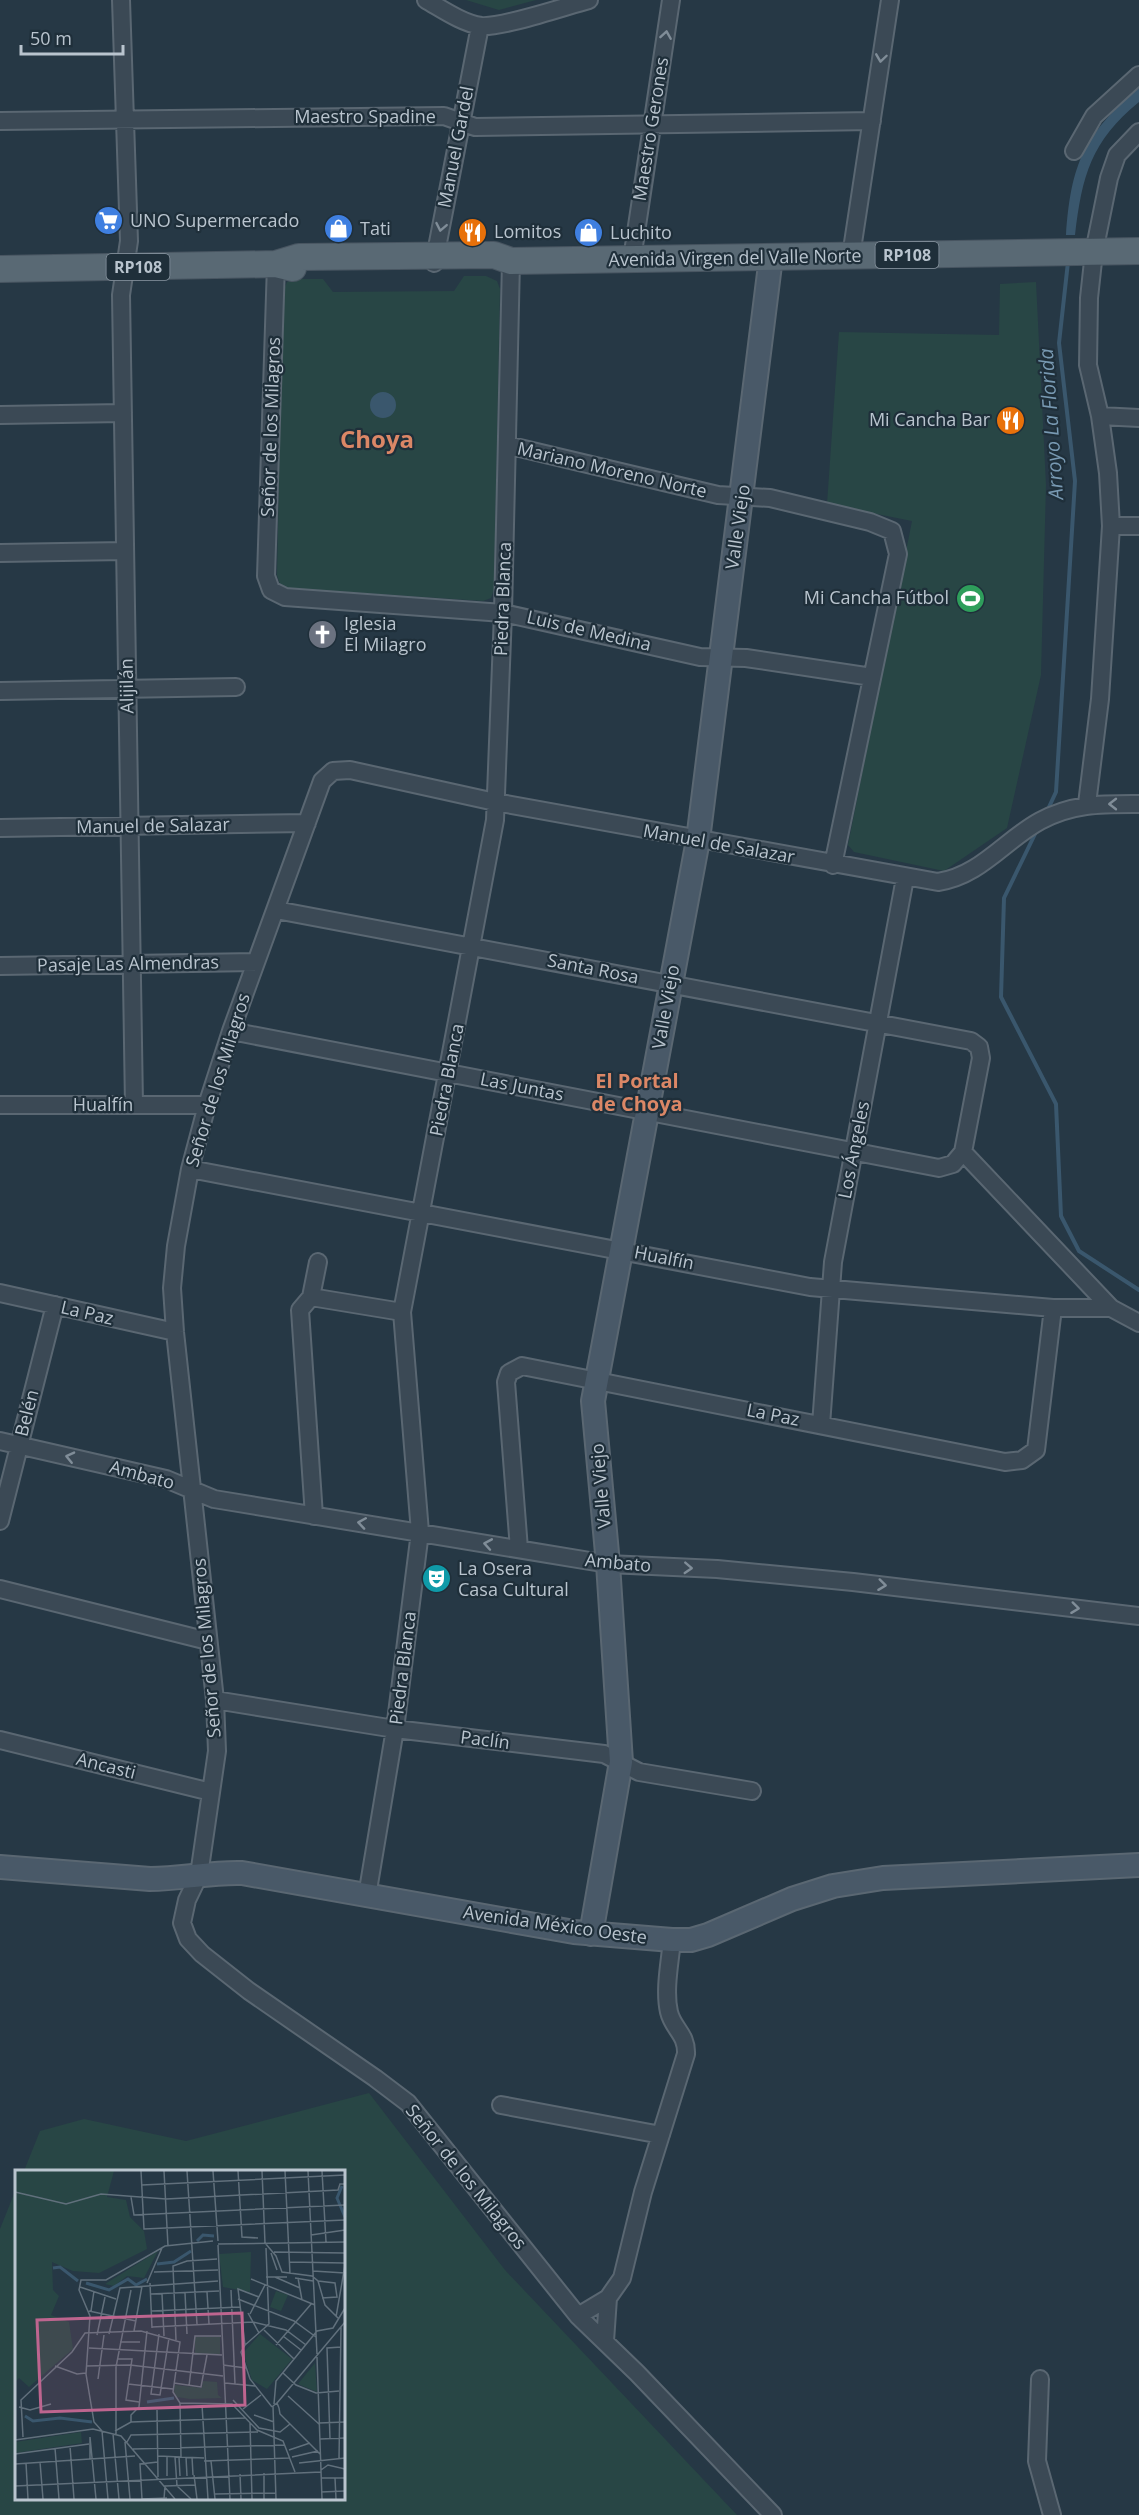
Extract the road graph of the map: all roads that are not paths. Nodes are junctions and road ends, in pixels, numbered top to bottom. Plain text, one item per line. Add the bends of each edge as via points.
1 (121, 0) edge
2 (426, 0) edge
3 (590, 0) edge
4 (671, 0) edge
5 (890, 0) edge
6 (480, 26) junction
7 (1139, 75) edge
8 (124, 119) junction
9 (0, 121) edge
10 (872, 121) junction
11 (460, 122) junction
12 (651, 125) junction
13 (1139, 132) edge
14 (1074, 151) dead end
15 (1139, 251) edge
16 (1088, 252) junction
17 (851, 256) junction
18 (771, 257) junction
19 (632, 259) junction
20 (511, 261) junction
21 (434, 262) junction
22 (276, 264) junction
23 (126, 267) junction
24 (0, 269) edge
25 (123, 413) junction
26 (0, 415) edge
27 (1100, 416) junction
28 (1139, 418) edge
29 (507, 446) junction
30 (742, 497) junction
31 (1111, 526) junction
32 (1139, 526) edge
33 (125, 551) junction
34 (0, 553) edge
35 (271, 590) joint
36 (503, 613) junction
37 (721, 658) junction
38 (872, 677) junction
39 (236, 687) dead end
40 (127, 690) junction
41 (0, 691) edge
42 (333, 771) joint
43 (495, 802) junction
44 (1087, 804) junction
45 (1139, 804) edge
46 (307, 823) junction
47 (129, 826) junction
48 (0, 828) edge
49 (698, 840) junction
50 (833, 865) junction
51 (905, 878) junction
52 (276, 910) junction
53 (473, 945) junction
54 (256, 962) junction
55 (132, 965) junction
56 (0, 966) edge
57 (670, 984) junction
58 (879, 1023) junction
59 (231, 1031) junction
60 (448, 1073) junction
61 (0, 1105) edge
62 (134, 1105) junction
63 (207, 1106) junction
64 (647, 1110) junction
65 (854, 1151) junction
66 (958, 1158) junction
67 (190, 1169) junction
68 (421, 1212) junction
69 (621, 1249) junction
70 (318, 1262) dead end
71 (832, 1288) junction
72 (0, 1293) edge
73 (311, 1297) junction
74 (55, 1305) junction
75 (1053, 1308) junction
76 (1111, 1308) junction
77 (402, 1312) junction
78 (1139, 1323) edge
79 (175, 1332) junction
80 (596, 1381) junction
81 (821, 1425) junction
82 (0, 1441) edge
83 (19, 1446) junction
84 (191, 1489) junction
85 (314, 1516) junction
86 (0, 1521) edge
87 (420, 1532) junction
88 (519, 1549) junction
89 (608, 1564) junction
90 (0, 1589) edge
91 (1139, 1616) edge
92 (208, 1641) junction
93 (214, 1700) junction
94 (395, 1729) junction
95 (0, 1740) edge
96 (621, 1762) junction
97 (752, 1791) dead end
98 (211, 1792) junction
99 (1139, 1865) edge
100 (0, 1867) edge
101 (199, 1875) junction
102 (367, 1896) junction
103 (591, 1934) junction
104 (672, 1941) junction
105 (501, 2105) dead end
106 (661, 2135) junction
107 (608, 2298) junction
108 (578, 2316) junction
109 (605, 2341) junction
110 (1040, 2379) dead end
111 (773, 2515) edge
112 (1052, 2515) edge

1 - 8 street, Alijilán
2 - 6 street
3 - 6 street
12 -> 4 street, Maestro Gerones
5 -> 10 street
6 - 11 street, Manuel Gardel
7 - 14 street via 1094,116
8 - 9 street, Maestro Spadine
8 - 11 street, Maestro Spadine via 444,116
8 - 23 street, Alijilán via 129,241
10 - 12 street, Maestro Spadine
10 - 17 street
11 - 12 street, Maestro Spadine via 475,128
11 -> 21 street, Manuel Gardel
12 - 19 street, Maestro Gerones
13 - 16 street via 1117,155
15 - 16 main road, Avenida Virgen del Valle Norte / RP108
16 - 17 main road, Avenida Virgen del Valle Norte / RP108
16 - 27 street via 1088,365
17 - 18 main road, Avenida Virgen del Valle Norte / RP108
18 - 19 main road, Avenida Virgen del Valle Norte / RP108
18 - 30 street, Valle Viejo
19 - 20 main road, Avenida Virgen del Valle Norte / RP108
20 - 21 main road, Avenida Virgen del Valle Norte / RP108 via 494,255
20 - 29 street, Piedra Blanca
21 - 22 main road, Avenida Virgen del Valle Norte / RP108 via 299,257
22 - 23 main road, Avenida Virgen del Valle Norte / RP108
22 - 35 street, Señor de los Milagros via 266,576
23 - 24 main road, Avenida Virgen del Valle Norte / RP108
23 - 25 street, Alijilán via 121,296
25 - 26 street
25 - 33 street, Alijilán
27 - 28 street
27 - 31 street
29 - 30 street, Mariano Moreno Norte via 718,495
29 - 36 street, Piedra Blanca
30 - 37 street, Valle Viejo
30 - 38 street, Mariano Moreno Norte via 781,501 892,531 898,554
31 - 32 street
31 - 44 street via 1100,699
33 - 34 street
33 - 40 street, Alijilán
35 - 36 street, Luis de Medina via 285,597
36 - 37 street, Luis de Medina via 700,657
36 - 43 street, Piedra Blanca
37 - 38 street, Luis de Medina via 746,658
37 - 49 street, Valle Viejo
38 - 50 street
39 - 40 street
40 - 41 street
40 - 47 street, Alijilán
42 - 43 street, Manuel de Salazar via 350,770
42 - 46 street, Señor de los Milagros via 322,781
43 - 49 street, Manuel de Salazar
43 - 53 street, Piedra Blanca
45 -> 44 street, Manuel de Salazar
44 - 51 street, Manuel de Salazar via 1040,821 986,862 952,880
46 - 47 street, Manuel de Salazar
46 - 52 street, Señor de los Milagros
47 - 48 street, Manuel de Salazar
47 - 55 street, Alijilán
49 - 50 street, Manuel de Salazar
49 - 57 street, Valle Viejo
50 - 51 street, Manuel de Salazar
51 - 58 street, Los Ángeles
52 - 53 street, Santa Rosa
52 - 54 street, Señor de los Milagros
53 - 57 street, Santa Rosa
53 - 60 street, Piedra Blanca
54 - 55 street, Pasaje Las Almendras
54 - 59 street, Señor de los Milagros
55 - 56 street, Pasaje Las Almendras
55 - 62 street, Alijilán
57 - 58 street, Santa Rosa
57 - 64 street, Valle Viejo
58 - 65 street, Los Ángeles
58 - 66 street, Santa Rosa via 971,1041 979,1047 981,1058
59 - 60 street, Las Juntas
59 - 63 street, Señor de los Milagros
60 - 64 street, Las Juntas
60 - 68 street, Piedra Blanca
61 - 62 street, Hualfín
62 - 63 street, Hualfín
63 - 67 street, Señor de los Milagros
64 - 65 street, Las Juntas
64 - 69 street, Valle Viejo
65 - 66 street, Las Juntas via 939,1168
65 - 71 street, Los Ángeles via 833,1262
66 - 76 street
67 - 68 street, Hualfín
67 - 79 street, Señor de los Milagros via 172,1288
68 - 69 street, Hualfín
68 - 77 street, Piedra Blanca
69 - 71 street, Hualfín via 810,1287
69 - 80 street, Valle Viejo
70 - 73 street
71 - 75 street, Hualfín
71 - 81 street, Los Ángeles
72 - 74 street, La Paz
73 - 77 street
73 - 85 street via 300,1310
74 - 79 street, La Paz
74 - 83 street, Belén
75 - 76 street, Hualfín
75 - 81 street, La Paz via 1036,1450 1022,1460 1005,1462
76 - 78 street, Hualfín
77 - 87 street, Piedra Blanca
79 - 84 street, Señor de los Milagros
80 - 81 street, La Paz
80 - 88 street, La Paz via 522,1366 509,1373 506,1382
80 - 89 street, Valle Viejo via 593,1401
82 - 83 street, Ambato
84 -> 83 street, Ambato via 166,1479
83 - 86 street, Belén
84 - 85 street, Ambato via 214,1499
84 - 92 street, Señor de los Milagros
87 -> 85 street, Ambato
88 -> 87 street, Ambato
87 - 94 street, Piedra Blanca
88 - 89 street, Ambato
89 -> 91 street, Ambato via 717,1569 853,1582
89 - 96 street, Valle Viejo
90 - 92 street
92 - 93 street, Señor de los Milagros
93 - 94 street, Paclín
93 - 98 street, Señor de los Milagros via 217,1751
94 - 96 street, Paclín via 604,1754
94 - 102 street, Piedra Blanca
95 - 98 street, Ancasti
96 - 97 street, Paclín via 639,1772
96 - 103 street, Valle Viejo
98 - 101 street, Señor de los Milagros
99 - 104 street, Avenida México Oeste via 894,1877 843,1884 792,1899 708,1935
100 - 101 street, Avenida México Oeste via 150,1879
101 - 102 street, Avenida México Oeste via 242,1873
101 - 108 street, Señor de los Milagros via 182,1923 188,1939 249,1991 408,2103
102 - 103 street, Avenida México Oeste
103 - 104 street, Avenida México Oeste
104 - 106 street via 669,2013 686,2042 686,2054
105 - 106 street
106 - 107 street via 622,2278
107 - 108 street
107 - 109 street
108 - 109 street, Señor de los Milagros
109 - 111 street, Señor de los Milagros
110 - 112 street via 1037,2461

